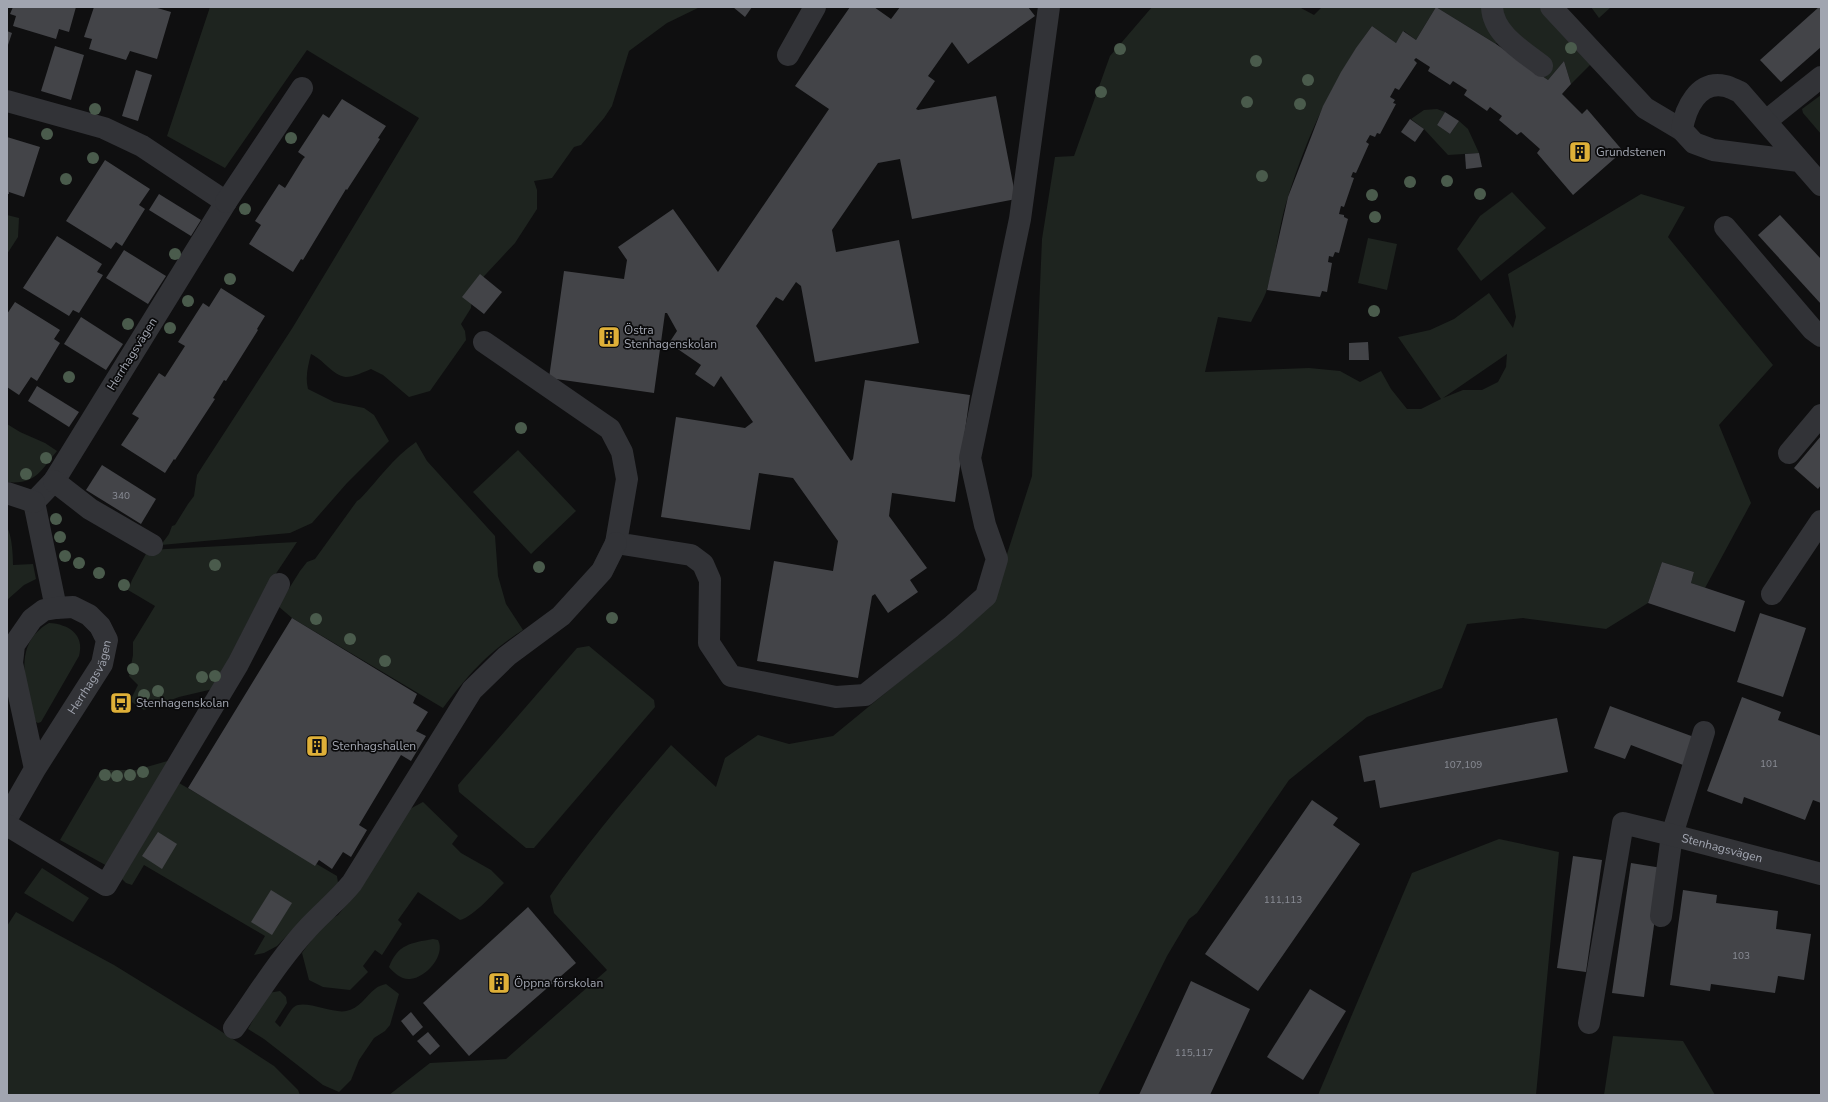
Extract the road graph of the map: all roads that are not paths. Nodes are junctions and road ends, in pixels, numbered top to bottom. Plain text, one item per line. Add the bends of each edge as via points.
1 (815, 7) edge
2 (1050, 7) edge
3 (1492, 7) edge
4 (1551, 7) edge
5 (788, 55) dead end
6 (1542, 66) dead end
7 (1821, 77) edge
8 (302, 88) dead end
9 (7, 100) edge
10 (1766, 121) junction
11 (1682, 130) junction
12 (1799, 161) junction
13 (1821, 185) edge
14 (226, 202) junction
15 (1725, 227) dead end
16 (1821, 336) edge
17 (484, 342) dead end
18 (1821, 415) edge
19 (1789, 454) dead end
20 (54, 481) junction
21 (7, 494) edge
22 (34, 502) junction
23 (1821, 522) edge
24 (616, 543) junction
25 (152, 545) dead end
26 (279, 584) dead end
27 (1772, 594) dead end
28 (56, 608) junction
29 (10, 645) edge
30 (1704, 732) dead end
31 (35, 769) junction
32 (7, 818) edge
33 (7, 824) edge
34 (1672, 835) junction
35 (1821, 874) edge
36 (1661, 916) dead end
37 (1589, 1023) dead end
38 (234, 1028) dead end

1 - 5 street
2 - 24 street via 1020,219 970,458 985,525 997,560 986,596 865,695 836,697 731,676 709,643 710,580 703,564 691,555
3 - 6 street via 1492,14 1503,34
4 - 11 street via 1645,108
7 - 10 street
8 - 14 street, Herrhagsvägen
9 - 14 street via 104,128 142,146
10 - 11 street via 1740,92 1724,85 1708,86 1691,100 1684,115
10 - 12 street
11 - 12 street via 1694,143 1713,150
12 - 13 street
14 - 20 street, Herrhagsvägen
15 - 16 street via 1813,330
17 - 24 street via 610,429 622,452 627,479
18 - 19 street
20 - 22 street, Herrhagsvägen
20 - 25 street via 90,509
21 - 22 street
22 - 28 street
23 - 27 street
24 - 38 street via 602,570 561,616 507,656 472,690 352,883 309,928
26 - 33 street via 238,664 106,885
28 - 29 street, Herrhagsvägen via 44,610 32,619
28 - 31 street, Herrhagsvägen via 73,607 89,615 100,626 107,640 102,664
29 - 31 street, Herrhagsvägen
30 - 34 street
31 - 32 street, Herrhagsvägen
34 - 35 street, Stenhagsvägen
34 - 36 street
34 - 37 street, Stenhagsvägen via 1623,824

